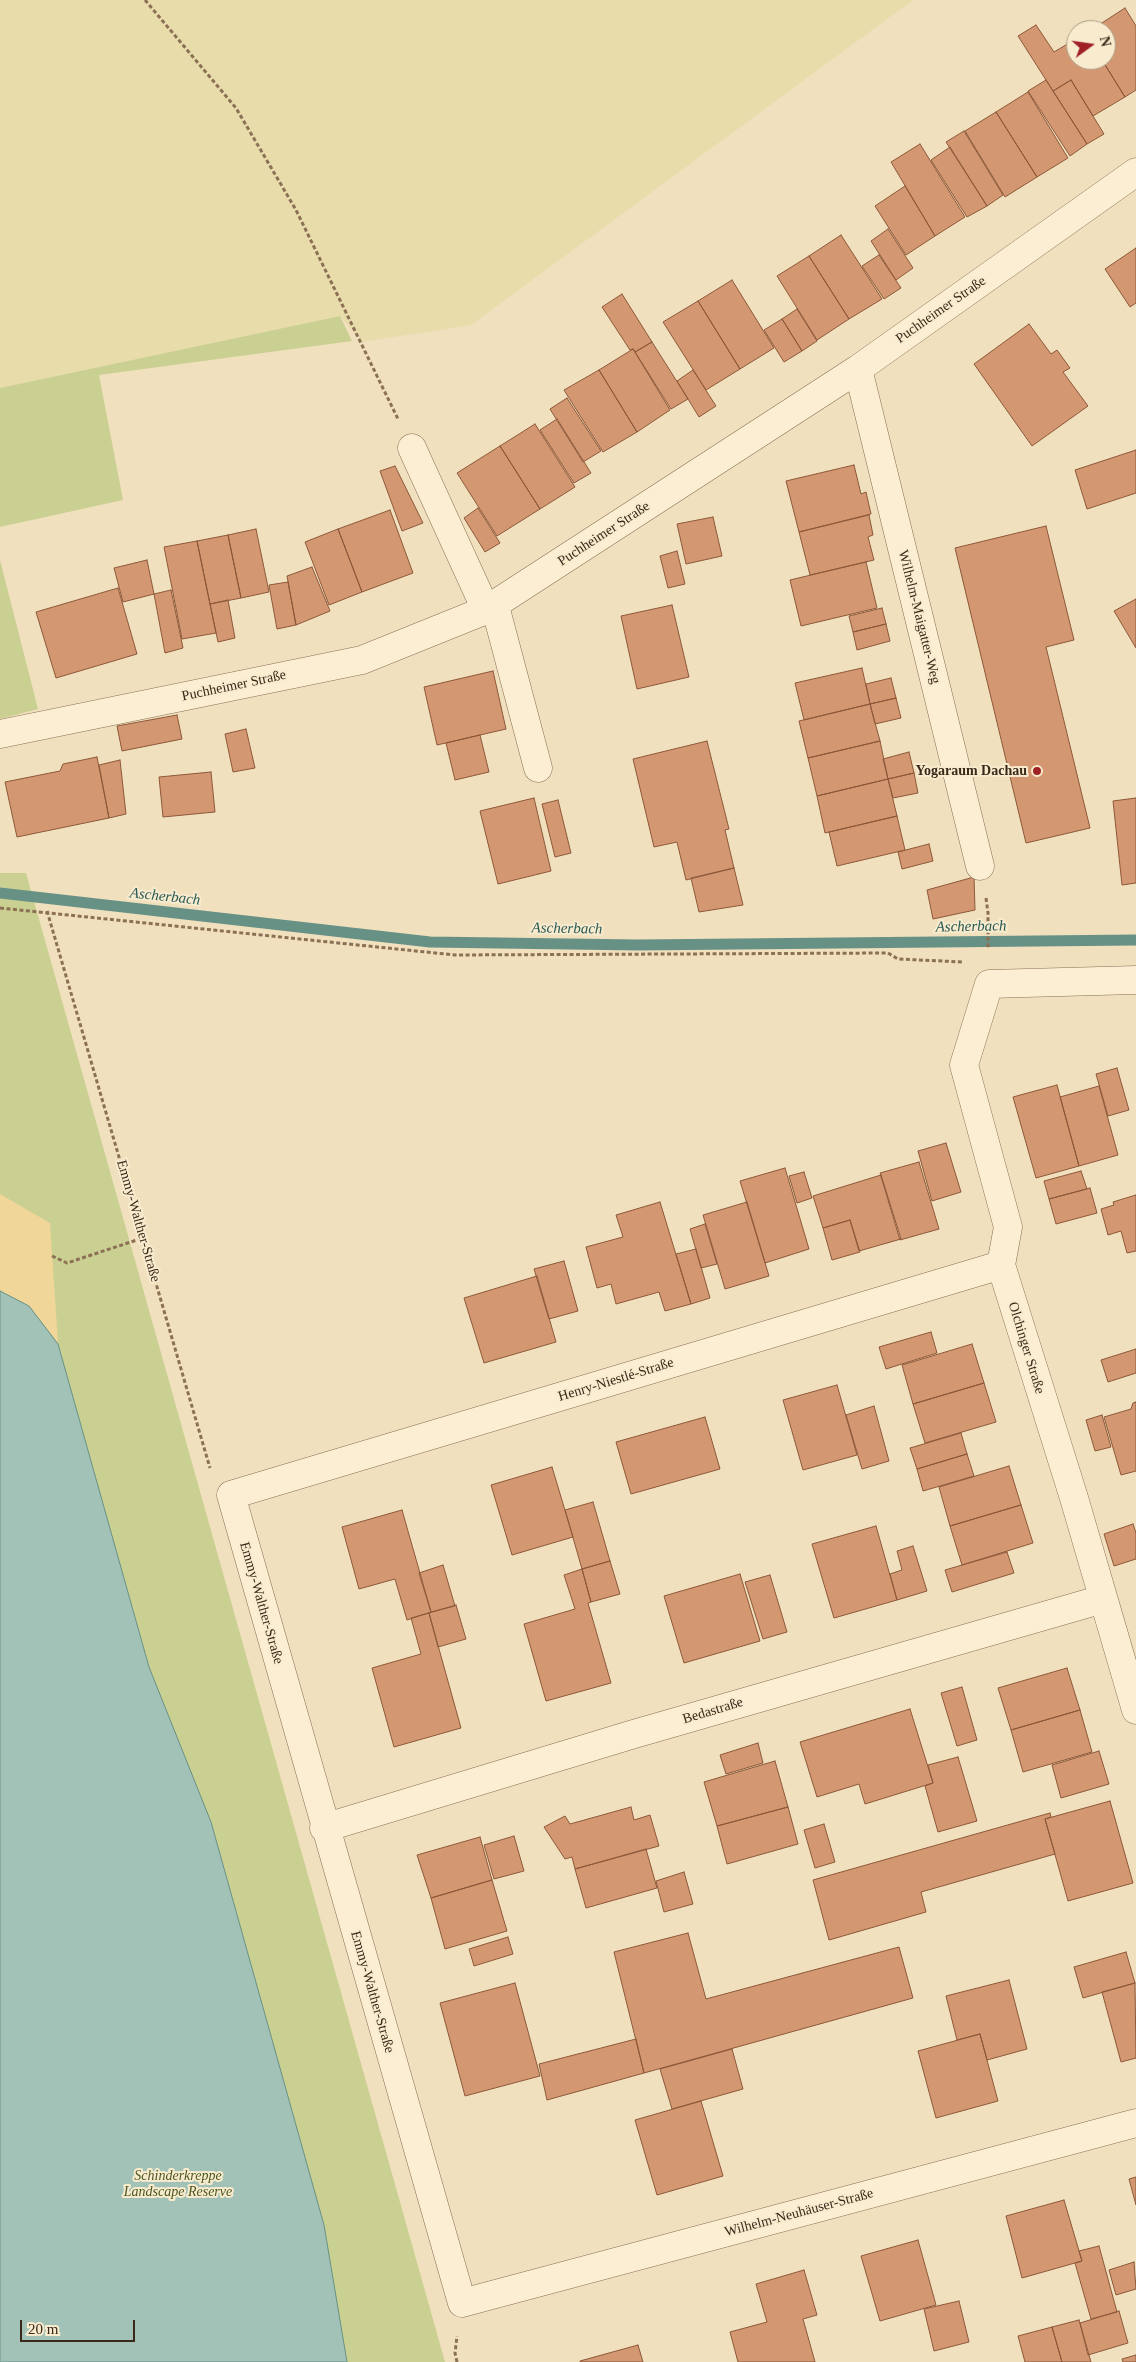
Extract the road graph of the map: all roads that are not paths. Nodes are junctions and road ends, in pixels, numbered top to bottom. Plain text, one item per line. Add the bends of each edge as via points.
1 (1136, 172) edge
2 (858, 369) junction
3 (412, 448) road end
4 (491, 608) junction
5 (0, 734) edge
6 (538, 768) dead end
7 (980, 866) dead end
8 (1136, 980) edge
9 (1000, 1265) junction
10 (231, 1495) joint
11 (1103, 1599) junction
12 (1136, 1710) edge
13 (324, 1828) junction
14 (1136, 2123) edge
15 (462, 2303) joint

1 - 2 street, Puchheimer Straße
2 - 4 street, Puchheimer Straße
2 - 7 street, Wilhelm-Maigatter-Weg
3 - 4 street
4 - 5 street, Puchheimer Straße via 362,660
4 - 6 street
8 - 9 street, Olchinger Straße via 988,984 964,1065 1008,1227
9 - 10 street, Henry-Niestlé-Straße
9 - 11 street, Olchinger Straße
10 - 13 street, Emmy-Walther-Straße
11 - 12 street, Olchinger Straße
11 - 13 street, Bedastraße via 634,1734
13 - 15 street, Emmy-Walther-Straße
14 - 15 street, Wilhelm-Neuhäuser-Straße

